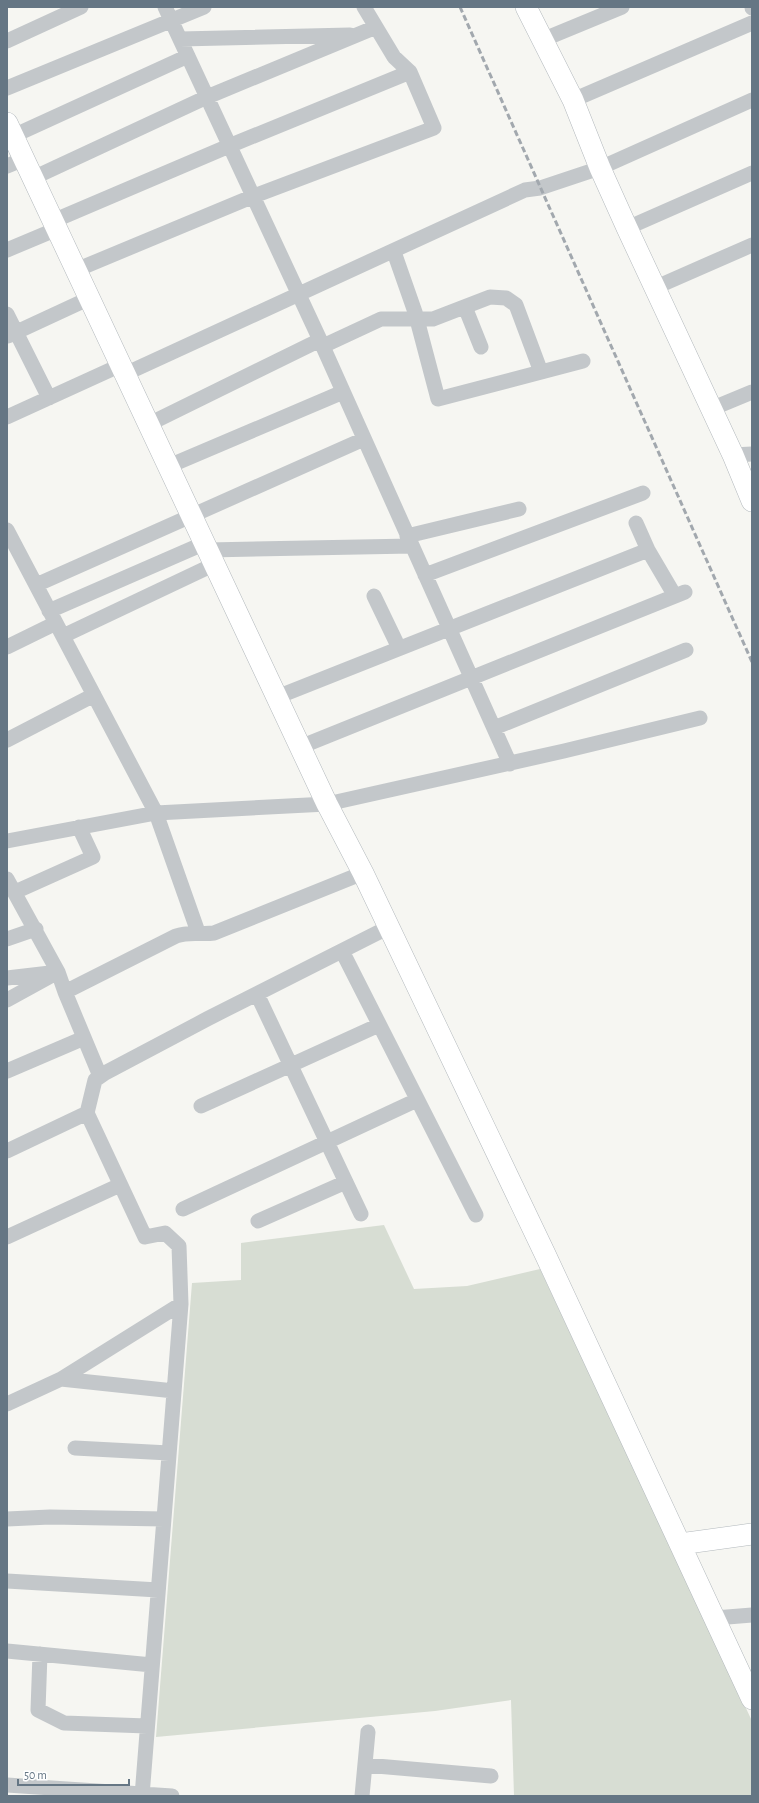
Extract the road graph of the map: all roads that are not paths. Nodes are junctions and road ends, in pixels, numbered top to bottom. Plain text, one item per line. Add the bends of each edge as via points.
1 (81, 7) edge
2 (165, 7) edge
3 (204, 7) edge
4 (364, 7) edge
5 (526, 7) edge
6 (622, 7) edge
7 (171, 21) junction
8 (752, 23) edge
9 (376, 27) junction
10 (359, 34) junction
11 (180, 39) junction
12 (542, 40) junction
13 (7, 41) edge
14 (188, 56) junction
15 (410, 72) junction
16 (7, 88) edge
17 (207, 97) junction
18 (573, 100) junction
19 (752, 100) edge
20 (10, 129) edge
21 (229, 146) junction
22 (15, 162) edge
23 (600, 168) junction
24 (752, 173) edge
25 (33, 178) junction
26 (254, 196) junction
27 (55, 225) junction
28 (627, 228) junction
29 (752, 245) edge
30 (7, 250) edge
31 (394, 252) junction
32 (76, 270) junction
33 (654, 288) junction
34 (299, 294) junction
35 (90, 298) junction
36 (465, 307) junction
37 (7, 314) edge
38 (417, 318) junction
39 (12, 335) edge
40 (321, 343) junction
41 (482, 347) dead end
42 (583, 361) dead end
43 (123, 369) junction
44 (541, 372) junction
45 (343, 392) junction
46 (752, 392) edge
47 (49, 398) junction
48 (712, 409) junction
49 (7, 417) edge
50 (149, 424) junction
51 (364, 439) junction
52 (743, 454) edge
53 (169, 466) junction
54 (643, 493) dead end
55 (752, 501) edge
56 (519, 509) dead end
57 (192, 516) junction
58 (636, 523) dead end
59 (7, 530) edge
60 (410, 541) junction
61 (648, 550) junction
62 (12, 552) edge
63 (209, 552) junction
64 (425, 575) junction
65 (36, 585) junction
66 (374, 596) dead end
67 (56, 623) junction
68 (449, 628) junction
69 (7, 647) edge
70 (399, 648) junction
71 (686, 650) dead end
72 (471, 678) junction
73 (94, 695) junction
74 (277, 697) junction
75 (700, 718) dead end
76 (494, 728) junction
77 (7, 740) edge
78 (300, 747) junction
79 (510, 764) junction
80 (327, 804) junction
81 (156, 813) junction
82 (79, 827) junction
83 (7, 841) edge
84 (363, 873) junction
85 (7, 879) edge
86 (15, 892) junction
87 (389, 927) junction
88 (36, 929) junction
89 (198, 932) junction
90 (7, 939) edge
91 (342, 951) junction
92 (58, 972) junction
93 (7, 978) edge
94 (65, 992) junction
95 (257, 994) junction
96 (7, 1000) edge
97 (379, 1025) junction
98 (84, 1038) junction
99 (290, 1065) junction
100 (7, 1070) edge
101 (100, 1076) junction
102 (417, 1100) junction
103 (200, 1106) dead end
104 (87, 1113) junction
105 (327, 1142) junction
106 (7, 1152) edge
107 (346, 1182) junction
108 (120, 1185) junction
109 (183, 1208) dead end
110 (361, 1214) dead end
111 (476, 1214) dead end
112 (258, 1221) dead end
113 (7, 1237) edge
114 (181, 1304) junction
115 (61, 1379) junction
116 (174, 1391) junction
117 (7, 1404) edge
118 (75, 1448) dead end
119 (169, 1453) junction
120 (7, 1519) edge
121 (164, 1519) junction
122 (752, 1534) edge
123 (680, 1544) junction
124 (7, 1581) edge
125 (158, 1590) junction
126 (752, 1615) edge
127 (715, 1618) junction
128 (7, 1651) edge
129 (40, 1654) junction
130 (152, 1665) junction
131 (752, 1699) edge
132 (147, 1726) junction
133 (368, 1732) dead end
134 (365, 1765) junction
135 (491, 1776) dead end
136 (7, 1785) edge
137 (142, 1795) edge
138 (172, 1796) edge
139 (362, 1796) edge

1 - 13 street
2 - 7 street
3 - 7 street
4 - 9 street
5 - 12 main road
6 - 12 street
7 - 11 street
7 - 16 street
8 - 18 street
9 - 10 street
9 - 15 street via 394,57
10 - 11 street
10 - 17 street
11 - 14 street
12 - 18 main road
14 - 17 street
14 - 20 street
15 - 21 street
15 - 26 street via 434,128
17 - 21 street
17 - 25 street
18 - 23 main road
19 - 23 street
20 - 22 main road
21 - 26 street
21 - 27 street
22 - 25 main road
23 - 28 main road
23 - 31 street via 540,188 525,190
24 - 28 street
25 - 27 main road
26 - 32 street
26 - 34 street
27 - 30 street
27 - 32 main road
28 - 33 main road
29 - 33 street
31 - 34 street
31 - 38 street
32 - 35 main road
33 - 48 main road
34 - 40 street
34 - 43 street
35 - 39 street
35 - 43 main road
36 - 38 street via 433,319
36 - 41 street
36 - 44 street via 490,298 506,298 516,305
37 - 39 street
38 - 40 street via 381,319
38 - 44 street via 438,398
39 - 47 street
40 - 45 street
40 - 50 street
42 - 44 street
43 - 47 street
43 - 50 main road
45 - 51 street
45 - 53 street
46 - 48 street
47 - 49 street
48 - 52 main road
50 - 53 main road
51 - 57 street
51 - 60 street
52 - 55 main road
53 - 57 main road
54 - 64 street
56 - 60 street
57 - 63 main road
57 - 65 street
58 - 61 street
59 - 62 street
60 - 63 street
60 - 64 street
61 - 68 street
61 - 72 street via 680,594
62 - 65 street
63 - 67 street
63 - 67 street
63 - 74 main road
64 - 68 street
65 - 67 street
66 - 70 street
67 - 69 street
67 - 73 street
68 - 70 street
68 - 72 street
70 - 74 street
71 - 76 street
72 - 76 street
72 - 78 street
73 - 77 street
73 - 81 street
74 - 78 main road
75 - 79 street
76 - 79 street
78 - 80 main road
79 - 80 street
80 - 81 street
80 - 84 main road
81 - 82 street
81 - 89 street
82 - 83 street
82 - 86 street via 93,857
84 - 87 main road
84 - 89 street via 214,933
85 - 86 street
86 - 88 street
87 - 91 street
87 - 123 main road
88 - 90 street
88 - 92 street
89 - 94 street via 176,936
91 - 95 street
91 - 97 street
92 - 93 street
92 - 94 street
92 - 96 street
94 - 98 street
95 - 99 street
95 - 101 street
97 - 99 street
97 - 102 street
98 - 100 street
98 - 101 street
99 - 103 street
99 - 105 street
101 - 104 street via 95,1080
102 - 105 street
102 - 111 street
104 - 106 street
104 - 108 street
105 - 107 street
105 - 109 street
107 - 110 street
107 - 112 street
108 - 113 street
108 - 114 street via 145,1237 165,1233 179,1246
114 - 115 street
114 - 116 street
115 - 116 street
115 - 117 street
116 - 119 street
118 - 119 street
119 - 121 street
120 - 121 street
121 - 125 street
122 - 123 main road
123 - 127 main road
124 - 125 street
125 - 130 street
126 - 127 street
127 - 131 main road
128 - 129 street
129 - 130 street
129 - 132 street via 38,1710 64,1723
130 - 132 street
132 - 137 street
133 - 134 street
134 - 135 street
134 - 139 street
136 - 137 street
137 - 138 street

